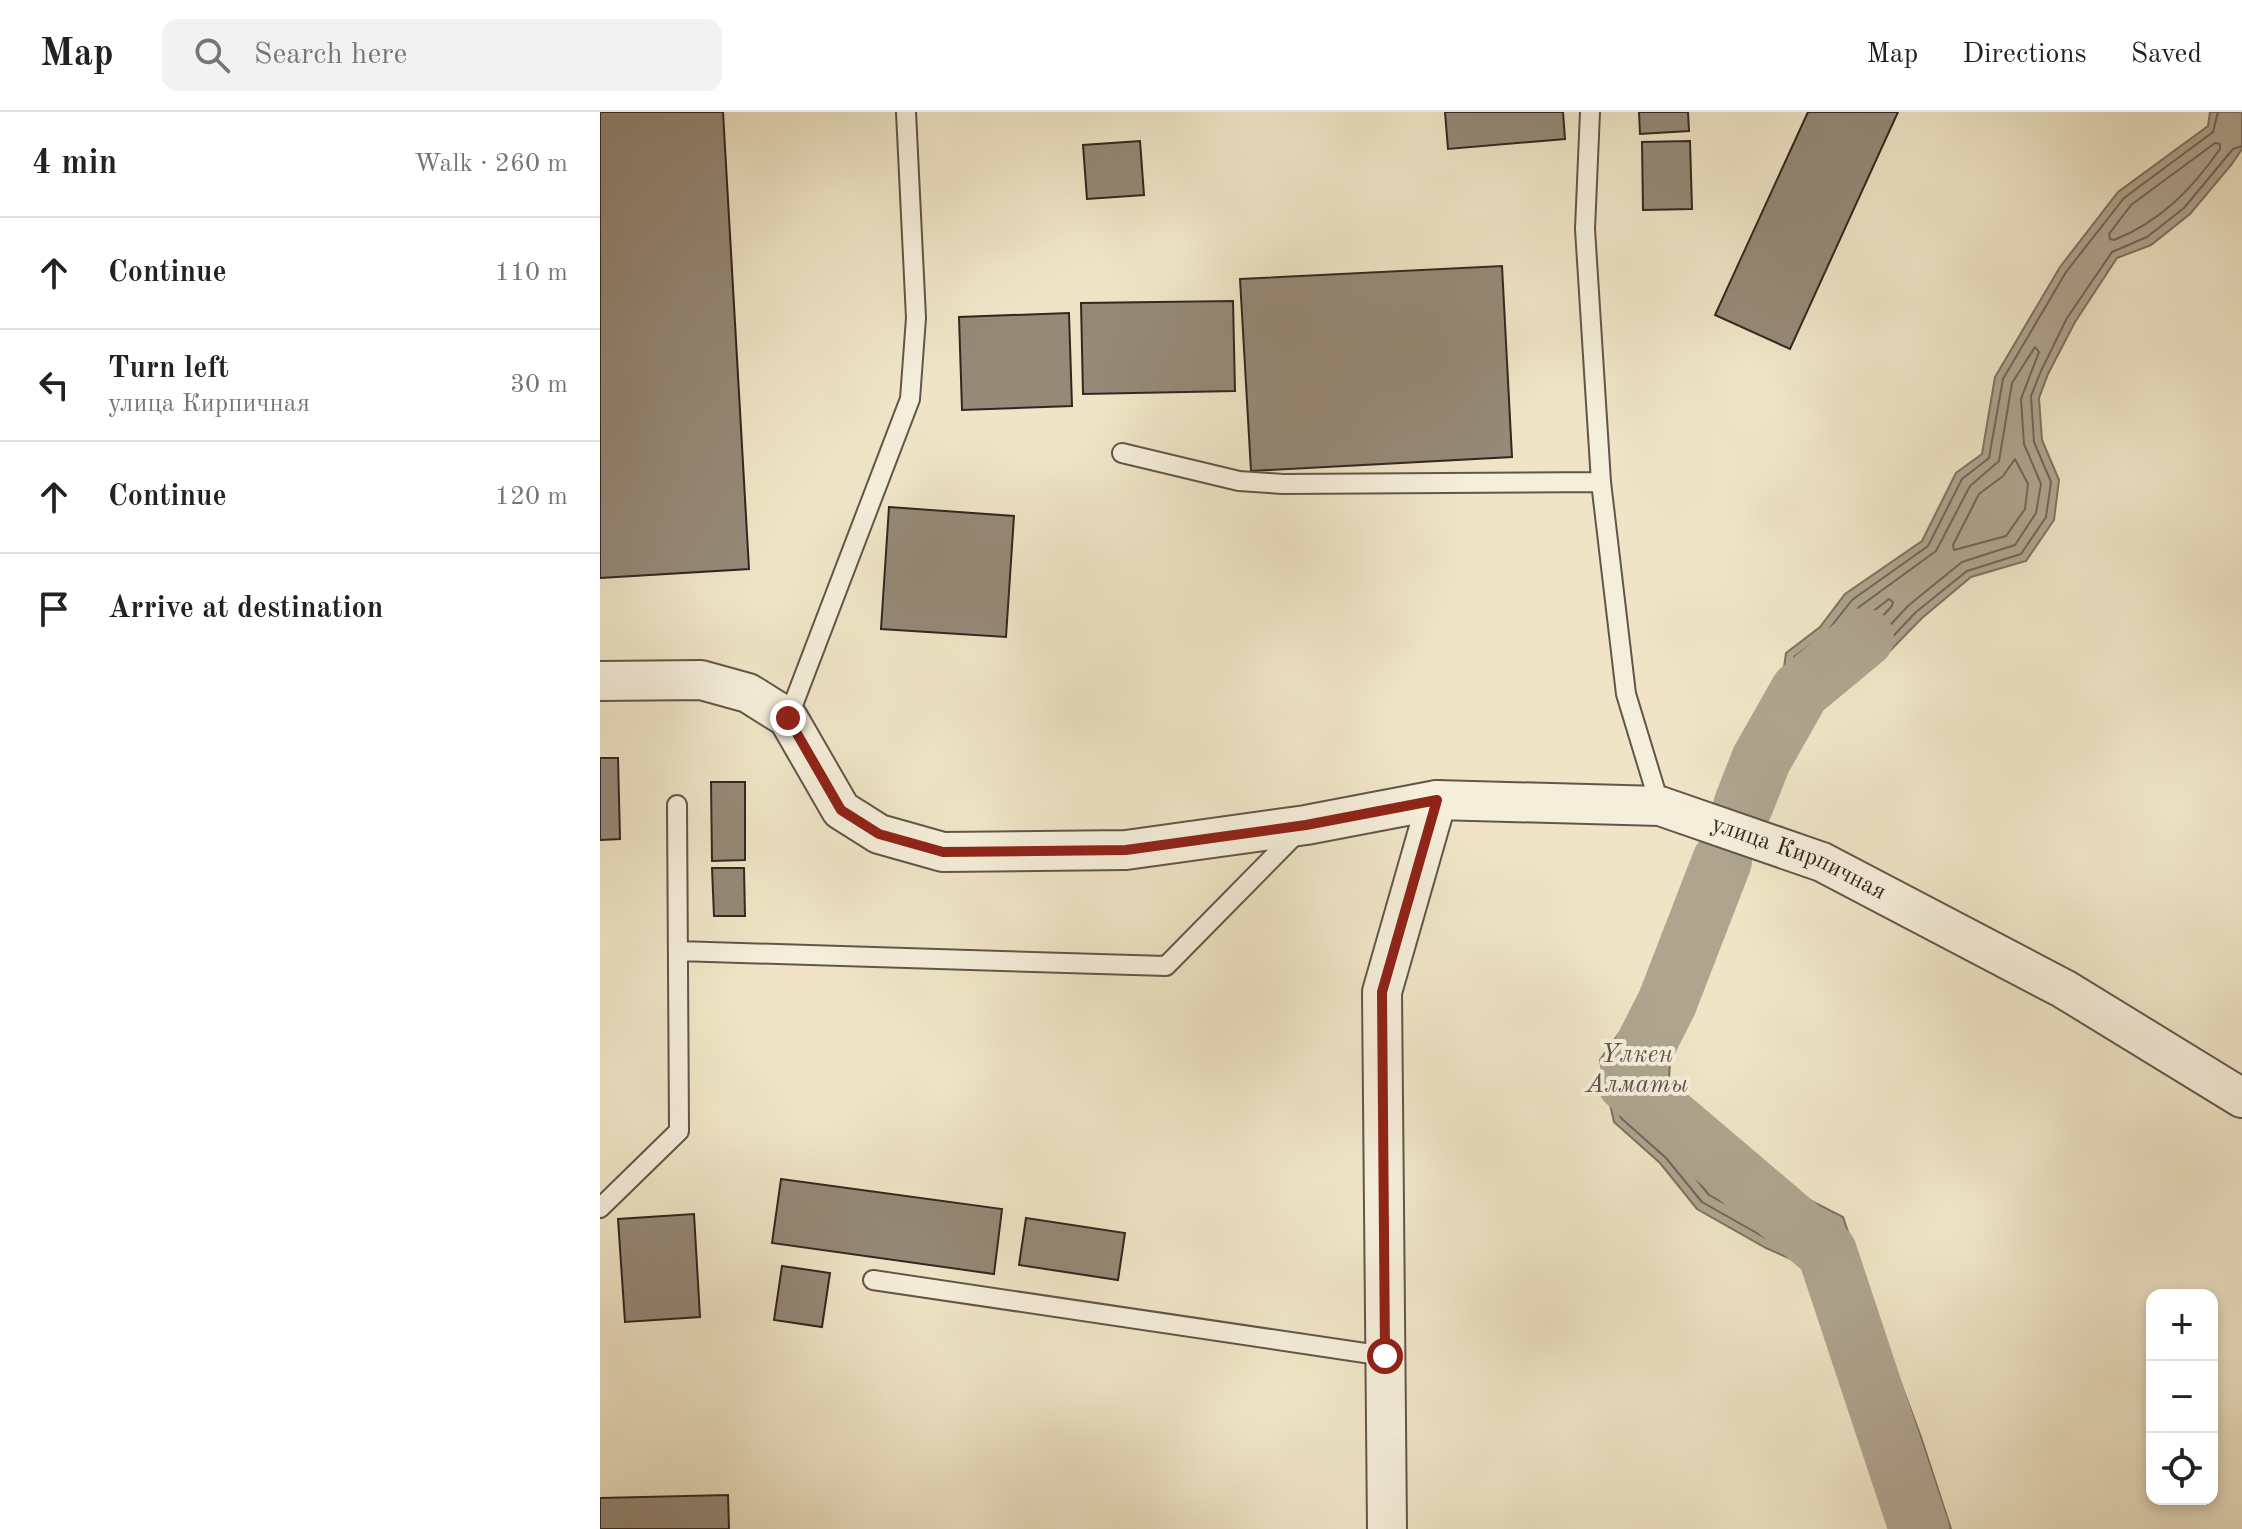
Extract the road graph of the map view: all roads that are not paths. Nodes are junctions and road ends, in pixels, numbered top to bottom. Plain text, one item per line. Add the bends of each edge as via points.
1 (906, 112) edge
2 (1590, 112) edge
3 (1122, 453) dead end
4 (1601, 482) junction
5 (600, 681) edge
6 (788, 718) junction
7 (1437, 800) junction
8 (677, 805) dead end
9 (1660, 806) junction
10 (1306, 825) junction
11 (678, 951) junction
12 (2242, 1098) edge
13 (600, 1208) edge
14 (873, 1280) dead end
15 (1385, 1356) junction
16 (1387, 1529) edge

1 - 6 lane via 916,318 910,399
2 - 4 lane via 1585,229
3 - 4 lane via 1239,481 1283,484
4 - 9 lane via 1626,694
5 - 6 street via 701,680 748,693
6 - 10 street, улица Кирпичная via 841,810 879,834 943,852 1126,850
7 - 9 street, улица Кирпичная
7 - 10 street, улица Кирпичная
7 - 15 street via 1382,992
8 - 11 lane
9 - 12 street, улица Кирпичная via 1822,862 2064,989
10 - 11 lane via 1166,966
11 - 13 lane via 679,1131
14 - 15 lane
15 - 16 street

